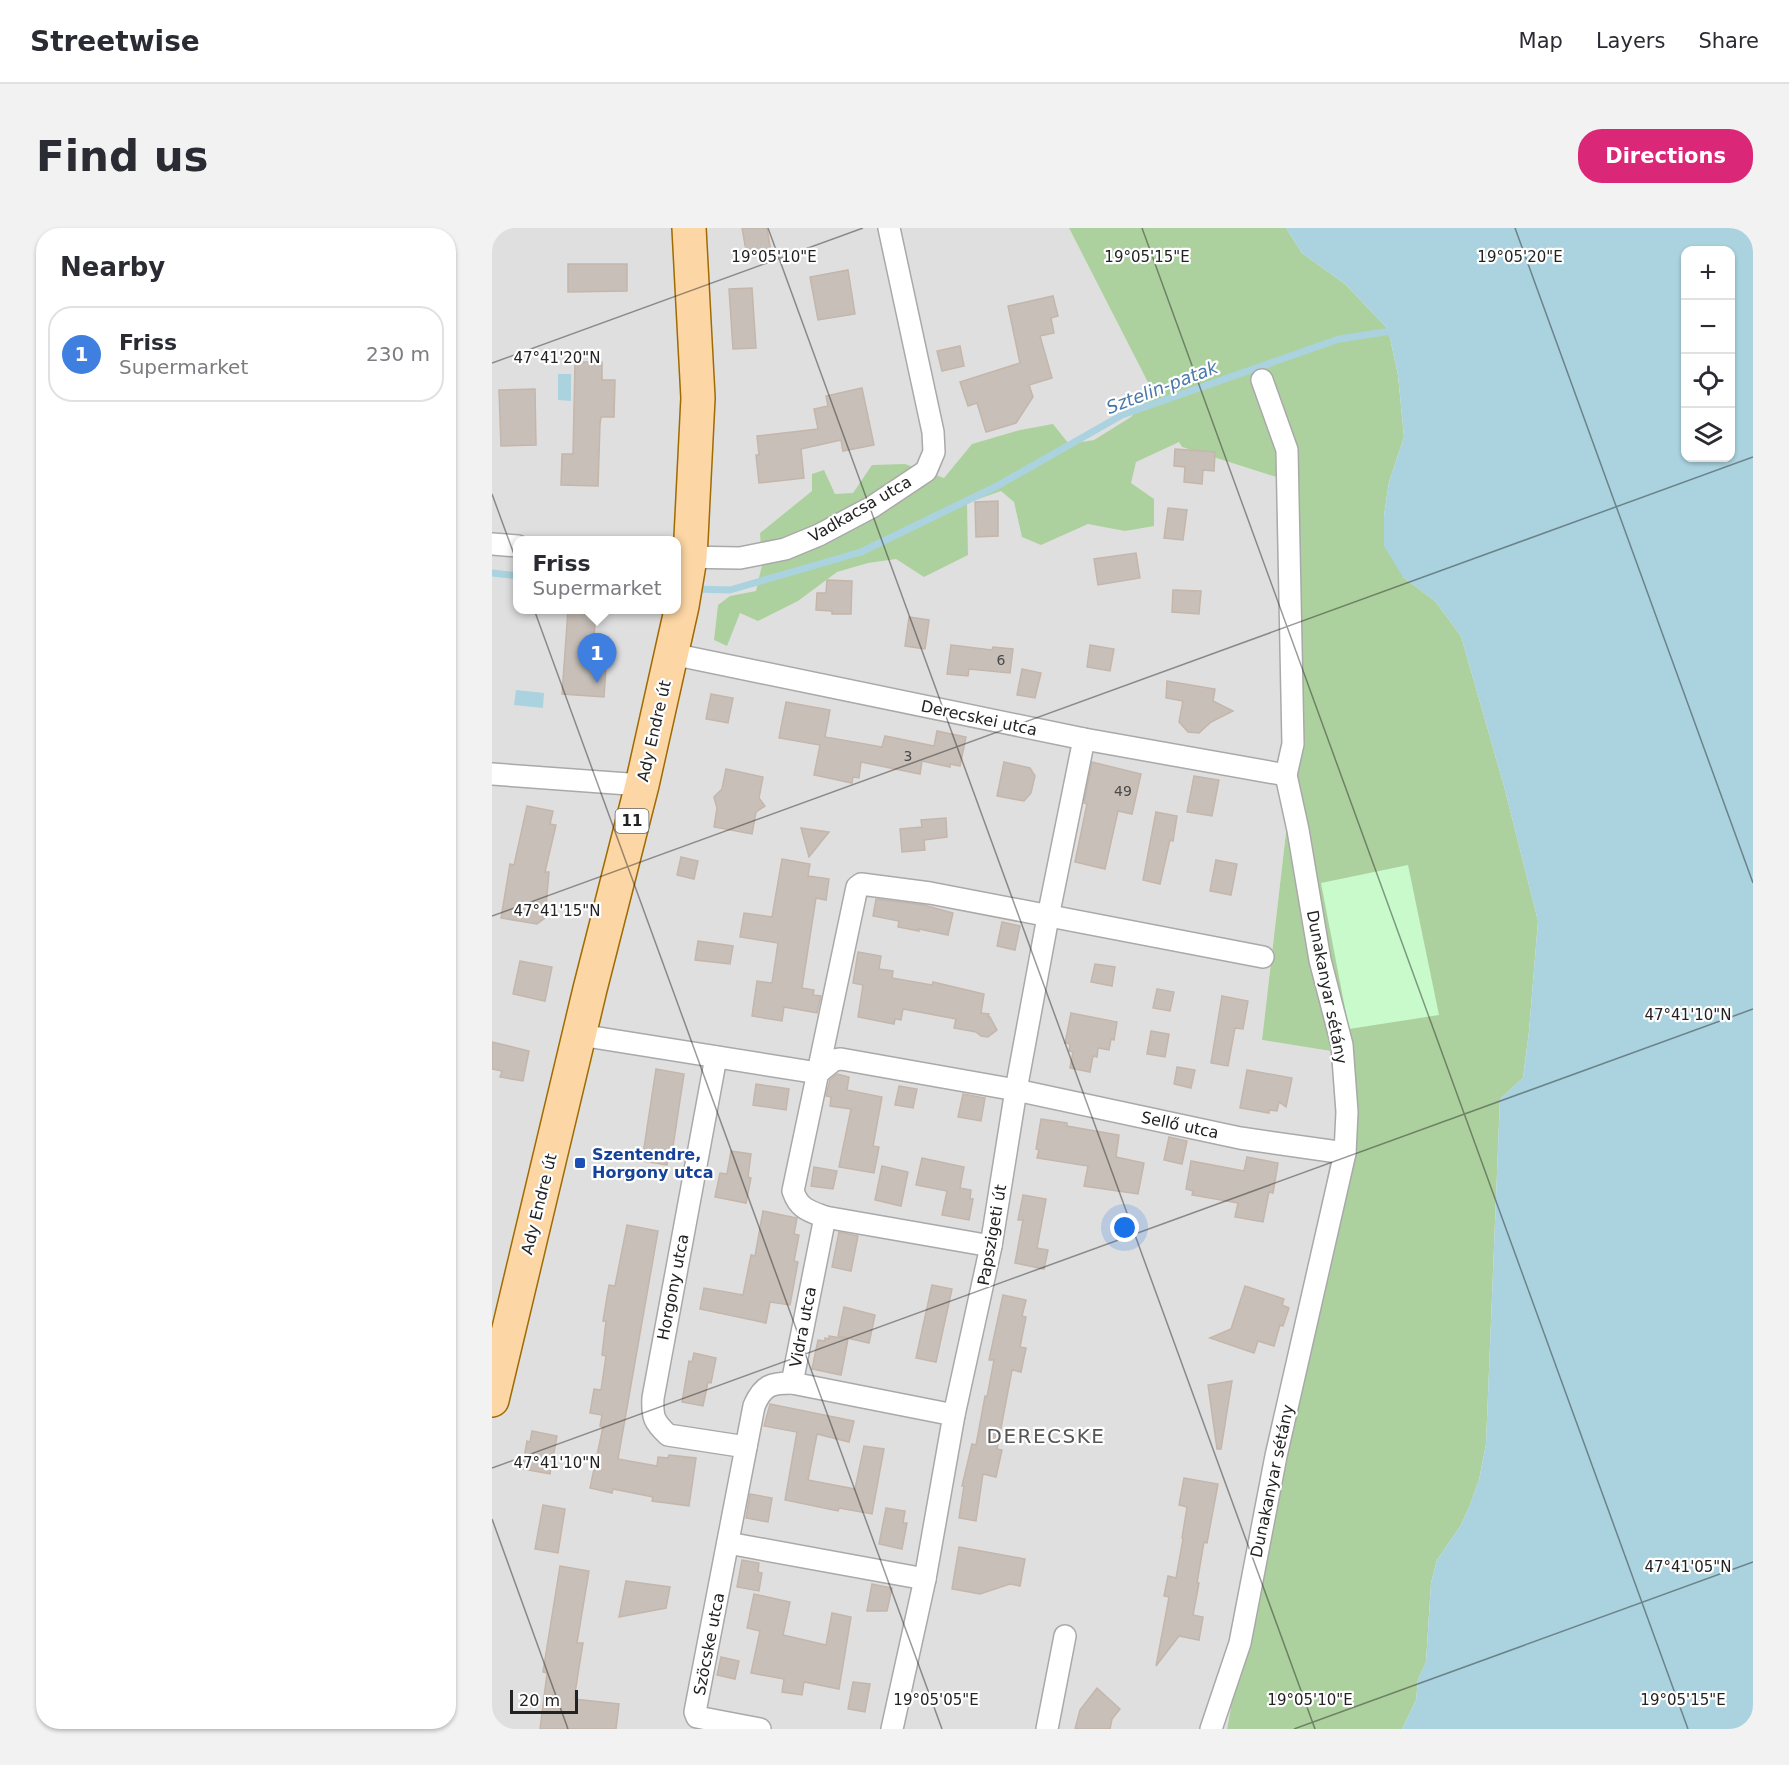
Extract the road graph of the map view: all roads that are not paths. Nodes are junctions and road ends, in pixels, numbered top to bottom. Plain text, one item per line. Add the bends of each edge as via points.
1 (689, 228) edge
2 (889, 228) edge
3 (1262, 380) dead end
4 (492, 544) edge
5 (513, 546) edge
6 (685, 562) edge
7 (681, 611) edge
8 (680, 614) edge
9 (672, 654) junction
10 (1084, 739) junction
11 (492, 774) edge
12 (1286, 775) junction
13 (642, 784) junction
14 (1048, 917) junction
15 (1263, 957) dead end
16 (580, 1035) junction
17 (716, 1057) junction
18 (818, 1073) junction
19 (1016, 1090) junction
20 (1344, 1153) junction
21 (825, 1217) junction
22 (991, 1246) junction
23 (792, 1383) junction
24 (492, 1397) edge
25 (954, 1415) junction
26 (746, 1447) junction
27 (728, 1543) junction
28 (925, 1580) junction
29 (1065, 1636) dead end
30 (760, 1729) edge
31 (892, 1729) edge
32 (1047, 1729) edge
33 (1211, 1729) edge

1 - 6 main road, Ady Endre út / 11 via 698,398
2 - 6 street, Vadkacsa utca via 933,432 934,452 926,471 872,507 785,549 740,558
3 - 12 street, Dunakanyar sétány via 1287,450 1293,744
4 - 5 street
6 - 7 main road, Ady Endre út / 11
8 - 9 main road, Ady Endre út / 11
9 - 10 street, Derecskei utca
9 - 13 main road, Ady Endre út / 11
10 - 12 street, Derecskei utca
10 - 14 street, Papszigeti út
11 - 13 street
12 - 20 street, Dunakanyar sétány via 1320,960 1342,1045 1347,1112
13 - 16 main road, Ady Endre út / 11
14 - 15 street
14 - 18 street via 861,884 857,887
14 - 19 street, Papszigeti út
16 - 17 street
16 - 24 main road, Ady Endre út / 11
17 - 18 street
17 - 26 street, Horgony utca via 652,1415 668,1435
18 - 19 street via 841,1059
18 - 21 street via 793,1191 803,1209
19 - 20 street, Sellő utca via 1240,1138
19 - 22 street, Papszigeti út
20 - 33 street, Dunakanyar sétány via 1276,1456 1240,1643
21 - 22 street
21 - 23 street, Vidra utca
22 - 25 street, Papszigeti út
23 - 25 street
23 - 26 street, Vidra utca via 776,1383 761,1392 754,1406
25 - 28 street, Papszigeti út
26 - 27 street, Szöcske utca
27 - 28 street
27 - 30 street, Szöcske utca via 695,1712 697,1717
28 - 31 street, Papszigeti út
29 - 32 street

